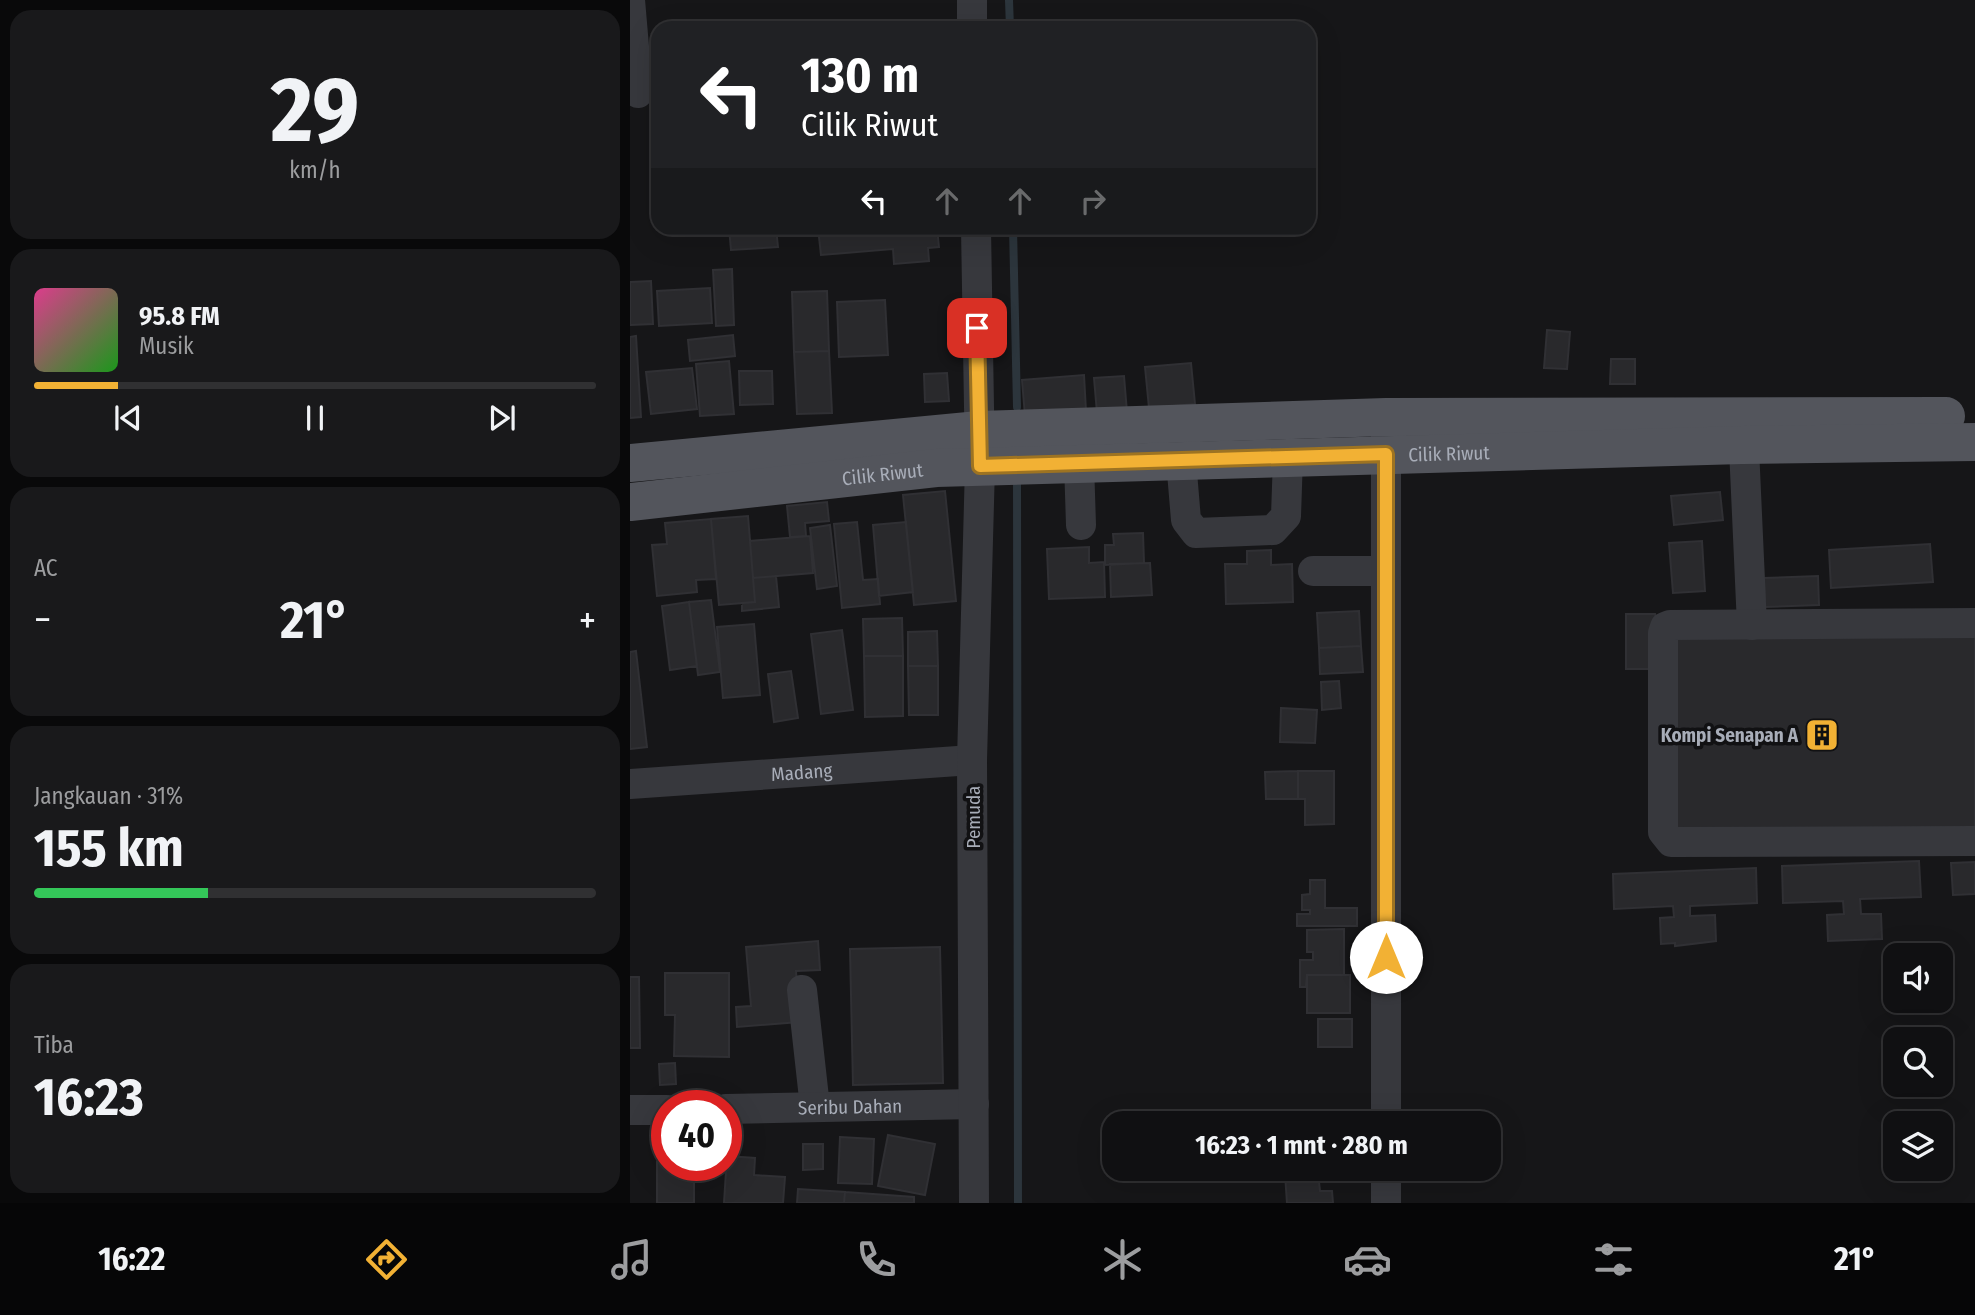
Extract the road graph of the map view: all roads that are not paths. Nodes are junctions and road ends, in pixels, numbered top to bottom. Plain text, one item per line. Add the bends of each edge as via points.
1 (630, 0) edge
2 (972, 0) edge
3 (972, 21) edge
4 (638, 93) dead end
5 (976, 235) edge
6 (1975, 416) edge
7 (1386, 417) junction
8 (1742, 431) junction
9 (1975, 442) edge
10 (979, 448) junction
11 (1386, 454) junction
12 (1288, 457) junction
13 (1181, 460) junction
14 (630, 463) edge
15 (1079, 463) junction
16 (809, 464) junction
17 (630, 502) edge
18 (1081, 525) dead end
19 (1313, 571) dead end
20 (1386, 571) junction
21 (1975, 624) edge
22 (1752, 625) junction
23 (972, 760) junction
24 (630, 784) edge
25 (1975, 841) edge
26 (802, 990) dead end
27 (974, 1104) junction
28 (815, 1107) junction
29 (742, 1109) edge
30 (630, 1110) edge
31 (651, 1110) edge
32 (1386, 1111) edge
33 (1386, 1181) edge
34 (974, 1203) edge
35 (1386, 1203) edge

1 - 4 street
2 - 3 street
5 - 10 street, Pemuda
6 - 8 main road, Cilik Riwut
7 - 8 main road, Cilik Riwut
7 - 10 main road, Cilik Riwut
7 - 11 street
8 - 9 main road, Cilik Riwut
8 - 11 main road, Cilik Riwut
8 - 22 street
10 - 15 main road, Cilik Riwut
10 - 16 main road, Cilik Riwut
10 - 23 street, Pemuda
11 - 12 main road, Cilik Riwut
11 - 20 street
12 - 13 main road, Cilik Riwut
12 - 13 street via 1286,516 1273,530 1196,533 1186,520
13 - 15 main road, Cilik Riwut
14 - 16 main road, Cilik Riwut
15 - 18 street
16 - 17 main road, Cilik Riwut
19 - 20 street
20 - 32 street
21 - 22 street
22 - 25 street via 1665,627 1665,838 1679,843
23 - 24 street, Madang
23 - 27 street, Pemuda
26 - 28 street
27 - 28 street, Seribu Dahan
27 - 34 street, Pemuda
28 - 29 street, Seribu Dahan
30 - 31 street
33 - 35 street

